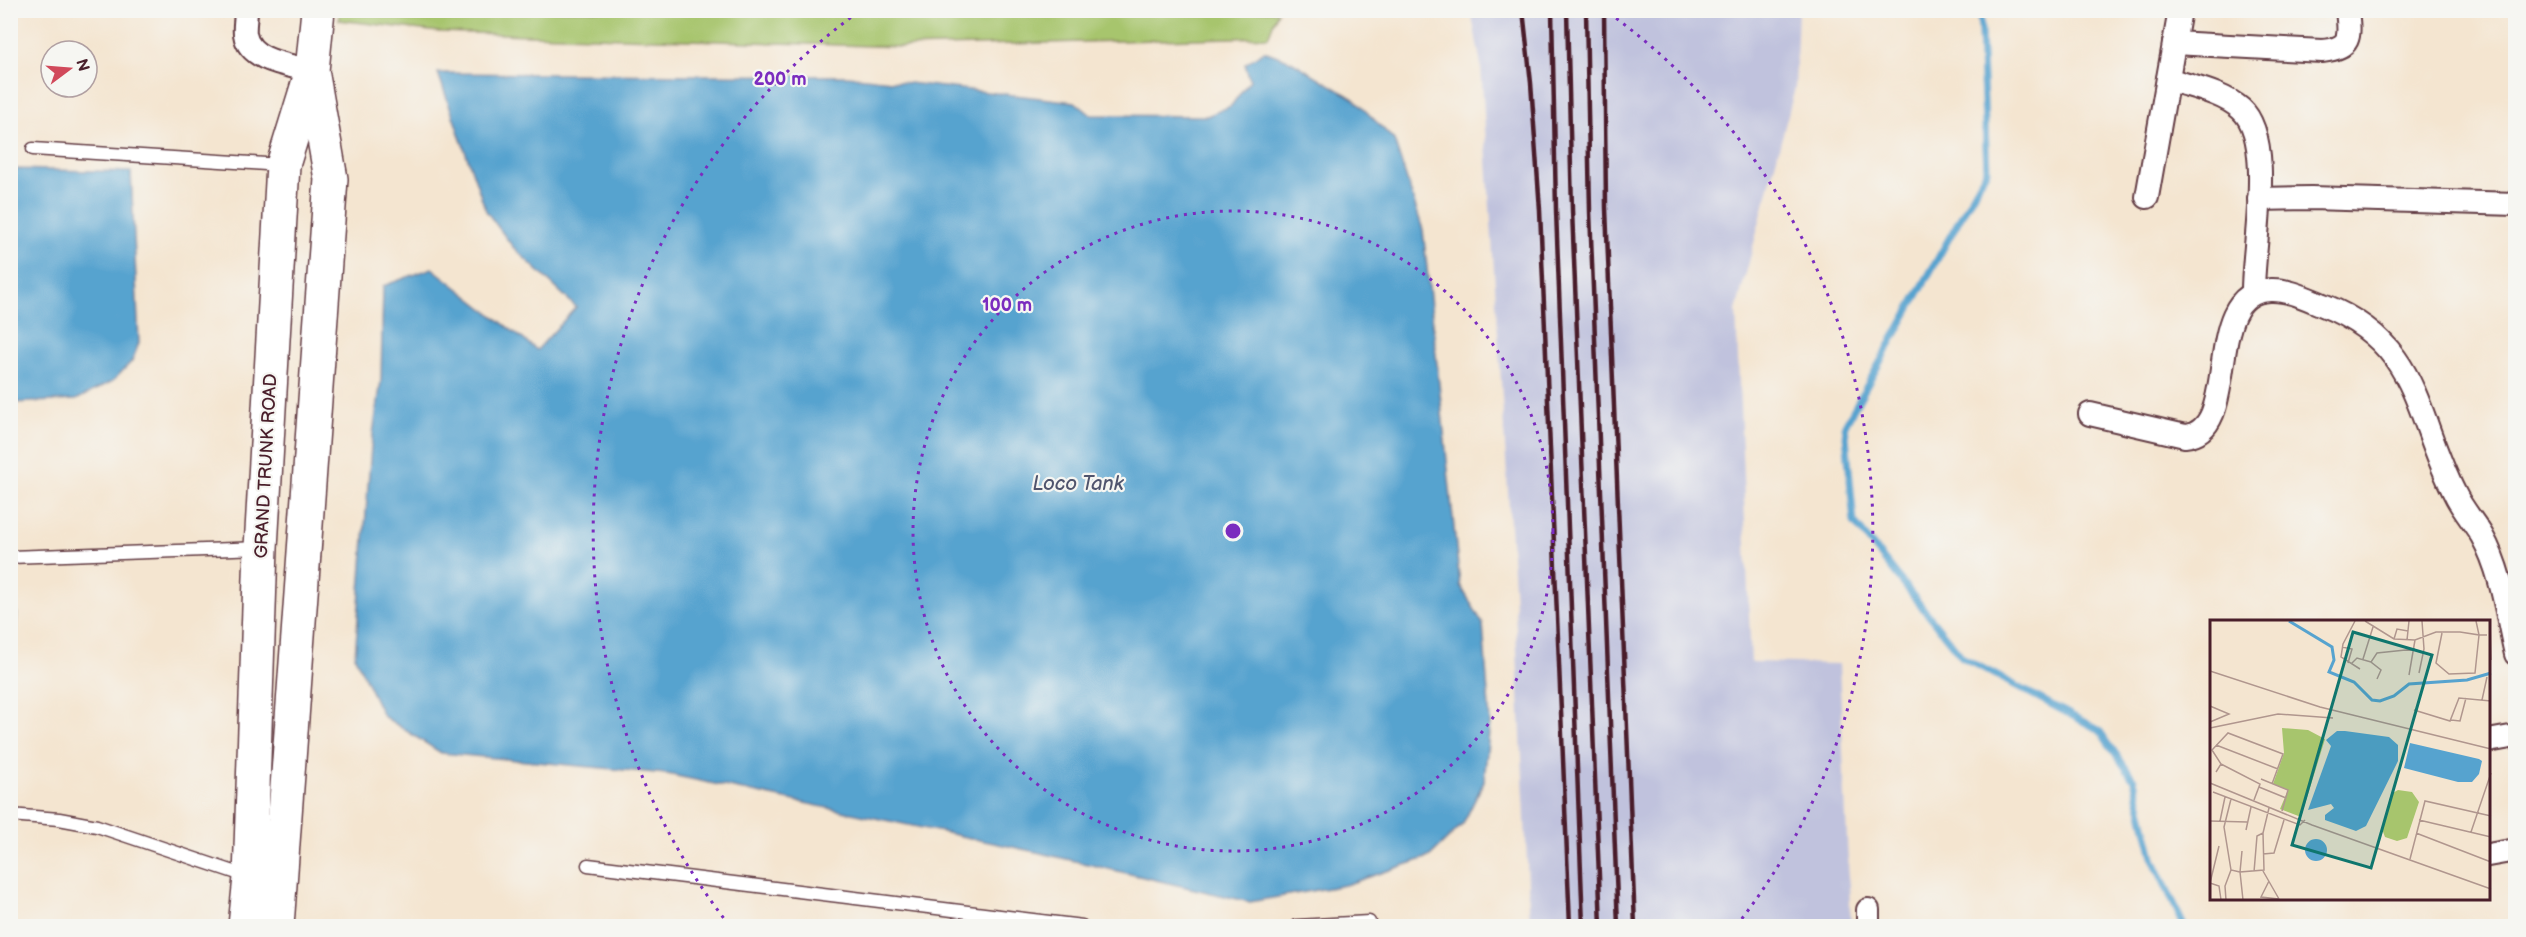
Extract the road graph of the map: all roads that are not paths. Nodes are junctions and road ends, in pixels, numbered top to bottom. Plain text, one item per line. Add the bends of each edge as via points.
1 (246, 10) edge
2 (318, 10) edge
3 (2180, 10) edge
4 (2347, 10) edge
5 (2174, 43) junction
6 (312, 71) junction
7 (2168, 79) junction
8 (33, 149) dead end
9 (283, 165) junction
10 (2147, 197) dead end
11 (2259, 199) junction
12 (2516, 204) edge
13 (2253, 293) junction
14 (2090, 414) dead end
15 (261, 548) junction
16 (10, 557) edge
17 (2516, 654) edge
18 (2516, 736) edge
19 (2490, 741) edge
20 (10, 815) edge
21 (2516, 849) edge
22 (2490, 855) edge
23 (588, 865) dead end
24 (250, 878) junction
25 (1369, 922) dead end
26 (245, 927) edge
27 (277, 927) edge
28 (1082, 927) edge
29 (1297, 927) edge

1 - 6 street via 245,34 254,51
2 - 6 main road, GRAND TRUNK ROAD
3 - 5 street
4 - 5 street via 2347,42 2337,50
5 - 7 street
6 - 9 main road, GRAND TRUNK ROAD
6 - 27 main road via 331,179
7 - 10 street
7 - 11 street via 2222,97 2242,109 2260,154
8 - 9 lane
9 - 15 main road, GRAND TRUNK ROAD
11 - 12 street
11 - 13 street
13 - 14 street via 2239,304 2231,322 2215,402 2202,430 2185,436
13 - 17 street via 2271,290 2295,294 2340,312 2370,330 2397,359 2418,397 2455,495 2483,537 2498,573
15 - 16 lane
15 - 24 main road, GRAND TRUNK ROAD
18 - 19 street
20 - 24 lane via 97,826
21 - 22 street
23 - 28 lane
24 - 26 main road, GRAND TRUNK ROAD
25 - 29 lane

